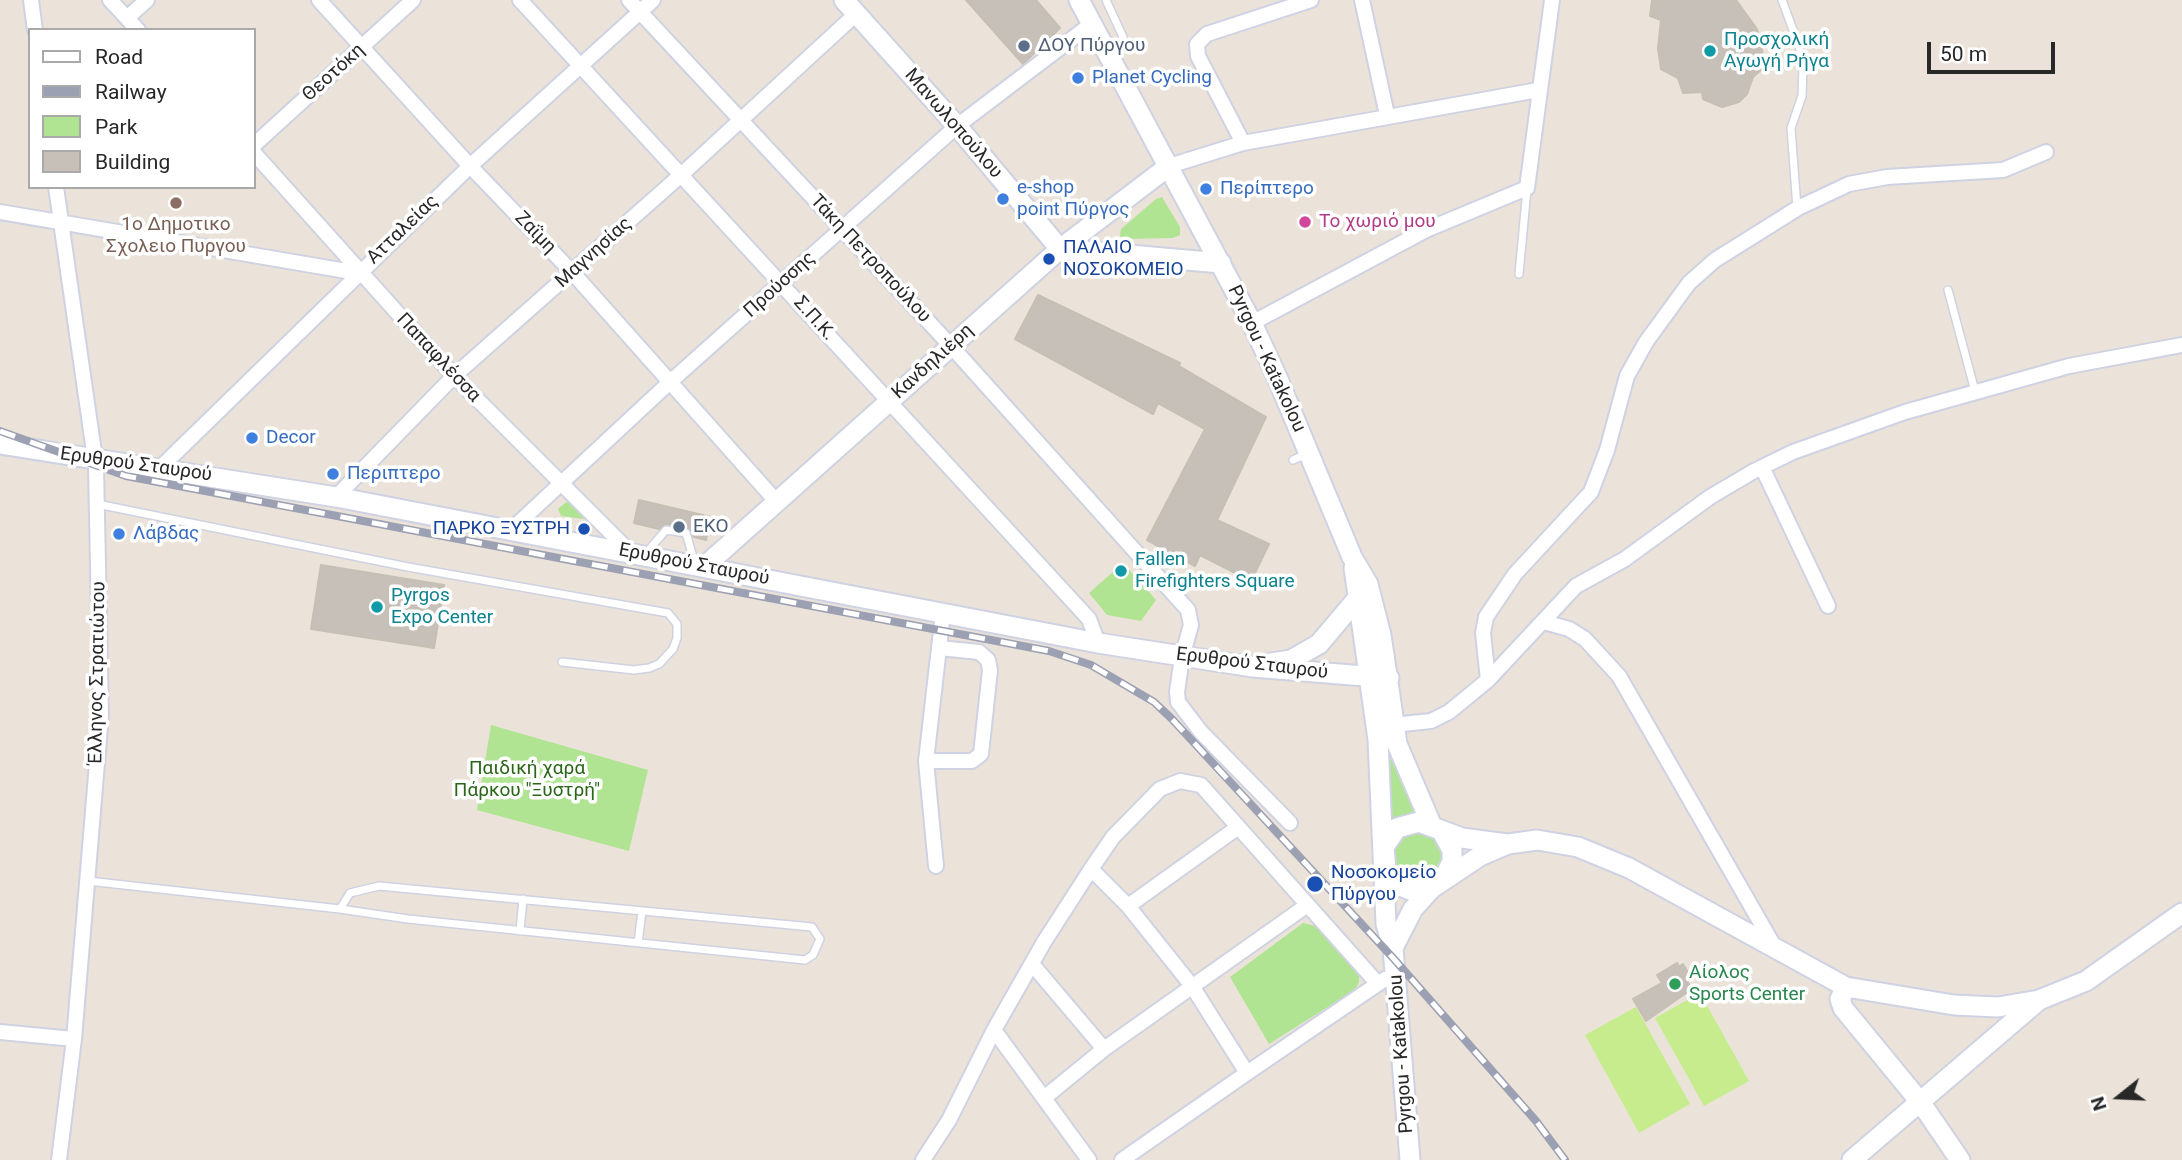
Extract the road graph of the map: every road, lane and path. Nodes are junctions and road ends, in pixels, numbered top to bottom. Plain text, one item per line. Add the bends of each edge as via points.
1 (31, 0) edge
2 (110, 0) edge
3 (147, 0) edge
4 (319, 0) edge
5 (413, 0) edge
6 (520, 0) edge
7 (653, 0) edge
8 (1079, 0) edge
9 (1106, 0) edge
10 (1362, 0) edge
11 (1552, 0) edge
12 (1782, 0) edge
13 (1306, 1) edge
14 (634, 6) edge
15 (850, 7) edge
16 (127, 18) junction
17 (1090, 25) junction
18 (35, 28) edge
19 (136, 28) edge
20 (363, 48) junction
21 (580, 65) junction
22 (1114, 68) junction
23 (1538, 90) junction
24 (1387, 116) junction
25 (740, 120) junction
26 (957, 126) junction
27 (256, 143) edge
28 (1242, 143) junction
29 (2046, 152) dead end
30 (256, 155) edge
31 (470, 166) junction
32 (1168, 166) junction
33 (681, 175) junction
34 (1527, 188) junction
35 (57, 189) edge
36 (1797, 208) junction
37 (0, 212) edge
38 (61, 222) junction
39 (842, 229) junction
40 (1060, 249) junction
41 (1221, 263) junction
42 (572, 272) junction
43 (358, 273) junction
44 (1520, 274) dead end
45 (782, 284) junction
46 (1948, 290) dead end
47 (1252, 323) junction
48 (2182, 345) edge
49 (951, 346) junction
50 (454, 376) junction
51 (670, 382) junction
52 (1975, 391) junction
53 (890, 402) junction
54 (0, 444) edge
55 (96, 461) junction
56 (160, 467) junction
57 (1762, 467) junction
58 (559, 482) junction
59 (336, 497) junction
60 (776, 501) junction
61 (97, 504) junction
62 (512, 529) junction
63 (637, 554) junction
64 (1352, 556) junction
65 (700, 565) junction
66 (1357, 598) junction
67 (1828, 606) dead end
68 (943, 613) junction
69 (1544, 622) junction
70 (1098, 643) junction
71 (939, 648) junction
72 (1182, 656) junction
73 (562, 662) dead end
74 (1253, 667) junction
75 (1380, 678) junction
76 (1488, 680) junction
77 (1394, 725) junction
78 (926, 761) junction
79 (1290, 823) dead end
80 (1436, 827) junction
81 (1237, 828) junction
82 (1508, 844) junction
83 (1383, 859) junction
84 (936, 866) dead end
85 (1091, 869) junction
86 (88, 880) junction
87 (1437, 885) junction
88 (523, 899) junction
89 (1128, 906) junction
90 (1306, 906) junction
91 (340, 909) junction
92 (642, 911) junction
93 (2182, 913) edge
94 (520, 931) junction
95 (638, 943) junction
96 (1393, 948) junction
97 (1774, 948) junction
98 (1032, 964) junction
99 (1395, 972) junction
100 (1378, 984) junction
101 (1192, 986) junction
102 (1846, 987) junction
103 (2039, 1000) junction
104 (994, 1030) junction
105 (0, 1032) edge
106 (74, 1039) junction
107 (1104, 1049) junction
108 (1247, 1073) junction
109 (1044, 1098) junction
110 (1921, 1103) junction
111 (58, 1160) edge
112 (923, 1160) edge
113 (1089, 1160) edge
114 (1122, 1160) edge
115 (1410, 1160) edge
116 (1852, 1160) edge
117 (1960, 1160) edge

1 - 18 street
2 - 16 street
3 - 16 street
4 - 20 street, Ζαΐμη
5 - 20 street, Θεοτόκη
6 - 21 street, Σ.Π.Κ.
7 - 14 street, Ατταλείας
8 - 17 main road, Pyrgou - Katakolou
9 - 22 lane via 1123,37
10 - 24 street
11 - 23 street
12 - 36 lane via 1803,65 1802,96 1791,128
13 - 28 street via 1207,34 1197,44 1198,56
14 - 21 street, Ατταλείας
14 - 25 street, Τάκη Πετροπούλου
15 - 25 street, Μαγνησίας
15 - 26 main road, Μανωλοπούλου
16 - 19 street
17 - 22 main road, Pyrgou - Katakolou
17 - 26 street, Προύσσης
20 - 27 street, Θεοτόκη
20 - 31 street, Ζαΐμη
21 - 31 street, Ατταλείας
21 - 33 street, Σ.Π.Κ.
22 - 32 main road, Pyrgou - Katakolou
23 - 24 street
23 - 34 street
24 - 28 street
25 - 33 street, Μαγνησίας
25 - 39 street, Τάκη Πετροπούλου
26 - 39 street, Προύσσης
26 - 40 main road, Μανωλοπούλου
28 - 32 street
29 - 36 street via 2003,170 1887,177 1849,184
30 - 43 street, Παπαφλέσσα
31 - 42 street, Ζαΐμη
31 - 43 street, Ατταλείας
32 - 40 main road, Κανδηλιέρη
32 - 41 main road, Pyrgou - Katakolou
33 - 42 street, Μαγνησίας
33 - 45 street, Σ.Π.Κ.
34 - 44 lane
34 - 47 street via 1426,230
35 - 38 street, Έλληνος Στρατιώτου
36 - 76 street via 1715,260 1689,283 1646,342 1627,376 1591,492 1515,574 1486,617 1483,633
37 - 38 street
38 - 43 street
38 - 55 street, Έλληνος Στρατιώτου
39 - 45 street, Προύσσης
39 - 49 street, Τάκη Πετροπούλου
40 - 41 main road
40 - 49 main road, Κανδηλιέρη
41 - 47 main road, Pyrgou - Katakolou
42 - 50 street, Μαγνησίας
42 - 51 street, Ζαΐμη
43 - 50 street, Παπαφλέσσα
43 - 56 street, Ατταλείας
45 - 51 street, Προύσσης
45 - 53 street, Σ.Π.Κ.
46 - 52 lane
47 - 64 main road, Pyrgou - Katakolou via 1301,456
48 - 52 street via 2069,366
49 - 53 main road, Κανδηλιέρη
49 - 72 street, Τάκη Πετροπούλου via 1188,611 1191,625
50 - 58 street, Παπαφλέσσα
50 - 59 street, Μαγνησίας
51 - 58 street, Προύσσης
51 - 60 street, Ζαΐμη
52 - 57 street via 1849,431
53 - 60 main road, Κανδηλιέρη
53 - 70 street, Σ.Π.Κ. via 1089,619
54 - 55 main road, Ερυθρού Σταυρού
55 - 56 main road, Ερυθρού Σταυρού
55 - 61 street, Έλληνος Στρατιώτου
56 - 59 main road, Ερυθρού Σταυρού
57 - 67 street
57 - 69 street via 1710,497 1625,559 1576,586
58 - 62 street, Προύσσης
58 - 63 street, Παπαφλέσσα
59 - 62 main road, Ερυθρού Σταυρού
60 - 65 main road, Κανδηλιέρη
61 - 73 lane via 408,567 668,613 677,624 673,649 649,668
61 - 86 street, Έλληνος Στρατιώτου via 101,715
62 - 63 main road, Ερυθρού Σταυρού
63 - 65 main road, Ερυθρού Σταυρού
63 - 65 lane via 666,530 686,533
64 - 66 main road, Pyrgou - Katakolou
64 - 75 main road, Pyrgou - Katakolou via 1376,609
65 - 68 main road, Ερυθρού Σταυρού
66 - 74 main road via 1319,644 1291,660
66 - 75 main road, Pyrgou - Katakolou
68 - 70 main road, Ερυθρού Σταυρού
68 - 71 street
69 - 76 street
69 - 97 street via 1585,639 1619,676
70 - 72 main road, Ερυθρού Σταυρού
71 - 78 street
71 - 78 street via 979,652 988,660 981,754 972,761
72 - 74 main road, Ερυθρού Σταυρού
72 - 79 street, Τάκη Πετροπούλου via 1177,692 1183,712
74 - 75 main road, Ερυθρού Σταυρού
75 - 77 main road, Pyrgou - Katakolou
75 - 83 main road, Pyrgou - Katakolou
76 - 77 street via 1431,721
77 - 80 main road, Pyrgou - Katakolou via 1397,744
78 - 84 street
80 - 82 main road via 1462,838
80 - 83 main road, Pyrgou - Katakolou via 1419,822 1397,828 1384,847
80 - 87 main road, Pyrgou - Katakolou via 1452,850 1452,862
81 - 85 street via 1201,785 1180,782 1160,789 1146,801
81 - 89 street
81 - 90 street
82 - 87 main road via 1469,862
82 - 97 main road via 1557,842 1599,855
83 - 87 main road via 1385,870 1400,886 1410,890
83 - 96 main road, Pyrgou - Katakolou via 1386,924
85 - 89 street
85 - 98 street
86 - 91 lane
86 - 106 street, Έλληνος Στρατιώτου
87 - 96 main road, Pyrgou - Katakolou via 1413,909
88 - 91 lane via 379,886 350,893
88 - 92 lane
88 - 94 lane
89 - 101 street
90 - 100 street
90 - 101 street
91 - 94 lane
92 - 95 lane
92 - 95 lane via 811,927 820,939 813,955 804,960
93 - 103 main road via 2086,981
94 - 95 lane
96 - 99 main road, Pyrgou - Katakolou
97 - 102 main road
98 - 104 street
98 - 107 street
99 - 100 street
99 - 115 main road, Pyrgou - Katakolou
100 - 108 street
101 - 107 street
101 - 108 street
102 - 103 main road via 1954,1005 1998,1007
102 - 110 main road via 1840,999 1843,1008
103 - 110 main road
104 - 109 street
104 - 112 street
105 - 106 street
106 - 111 street, Έλληνος Στρατιώτου
107 - 109 street
108 - 114 street
109 - 113 street
110 - 116 main road
110 - 117 main road

